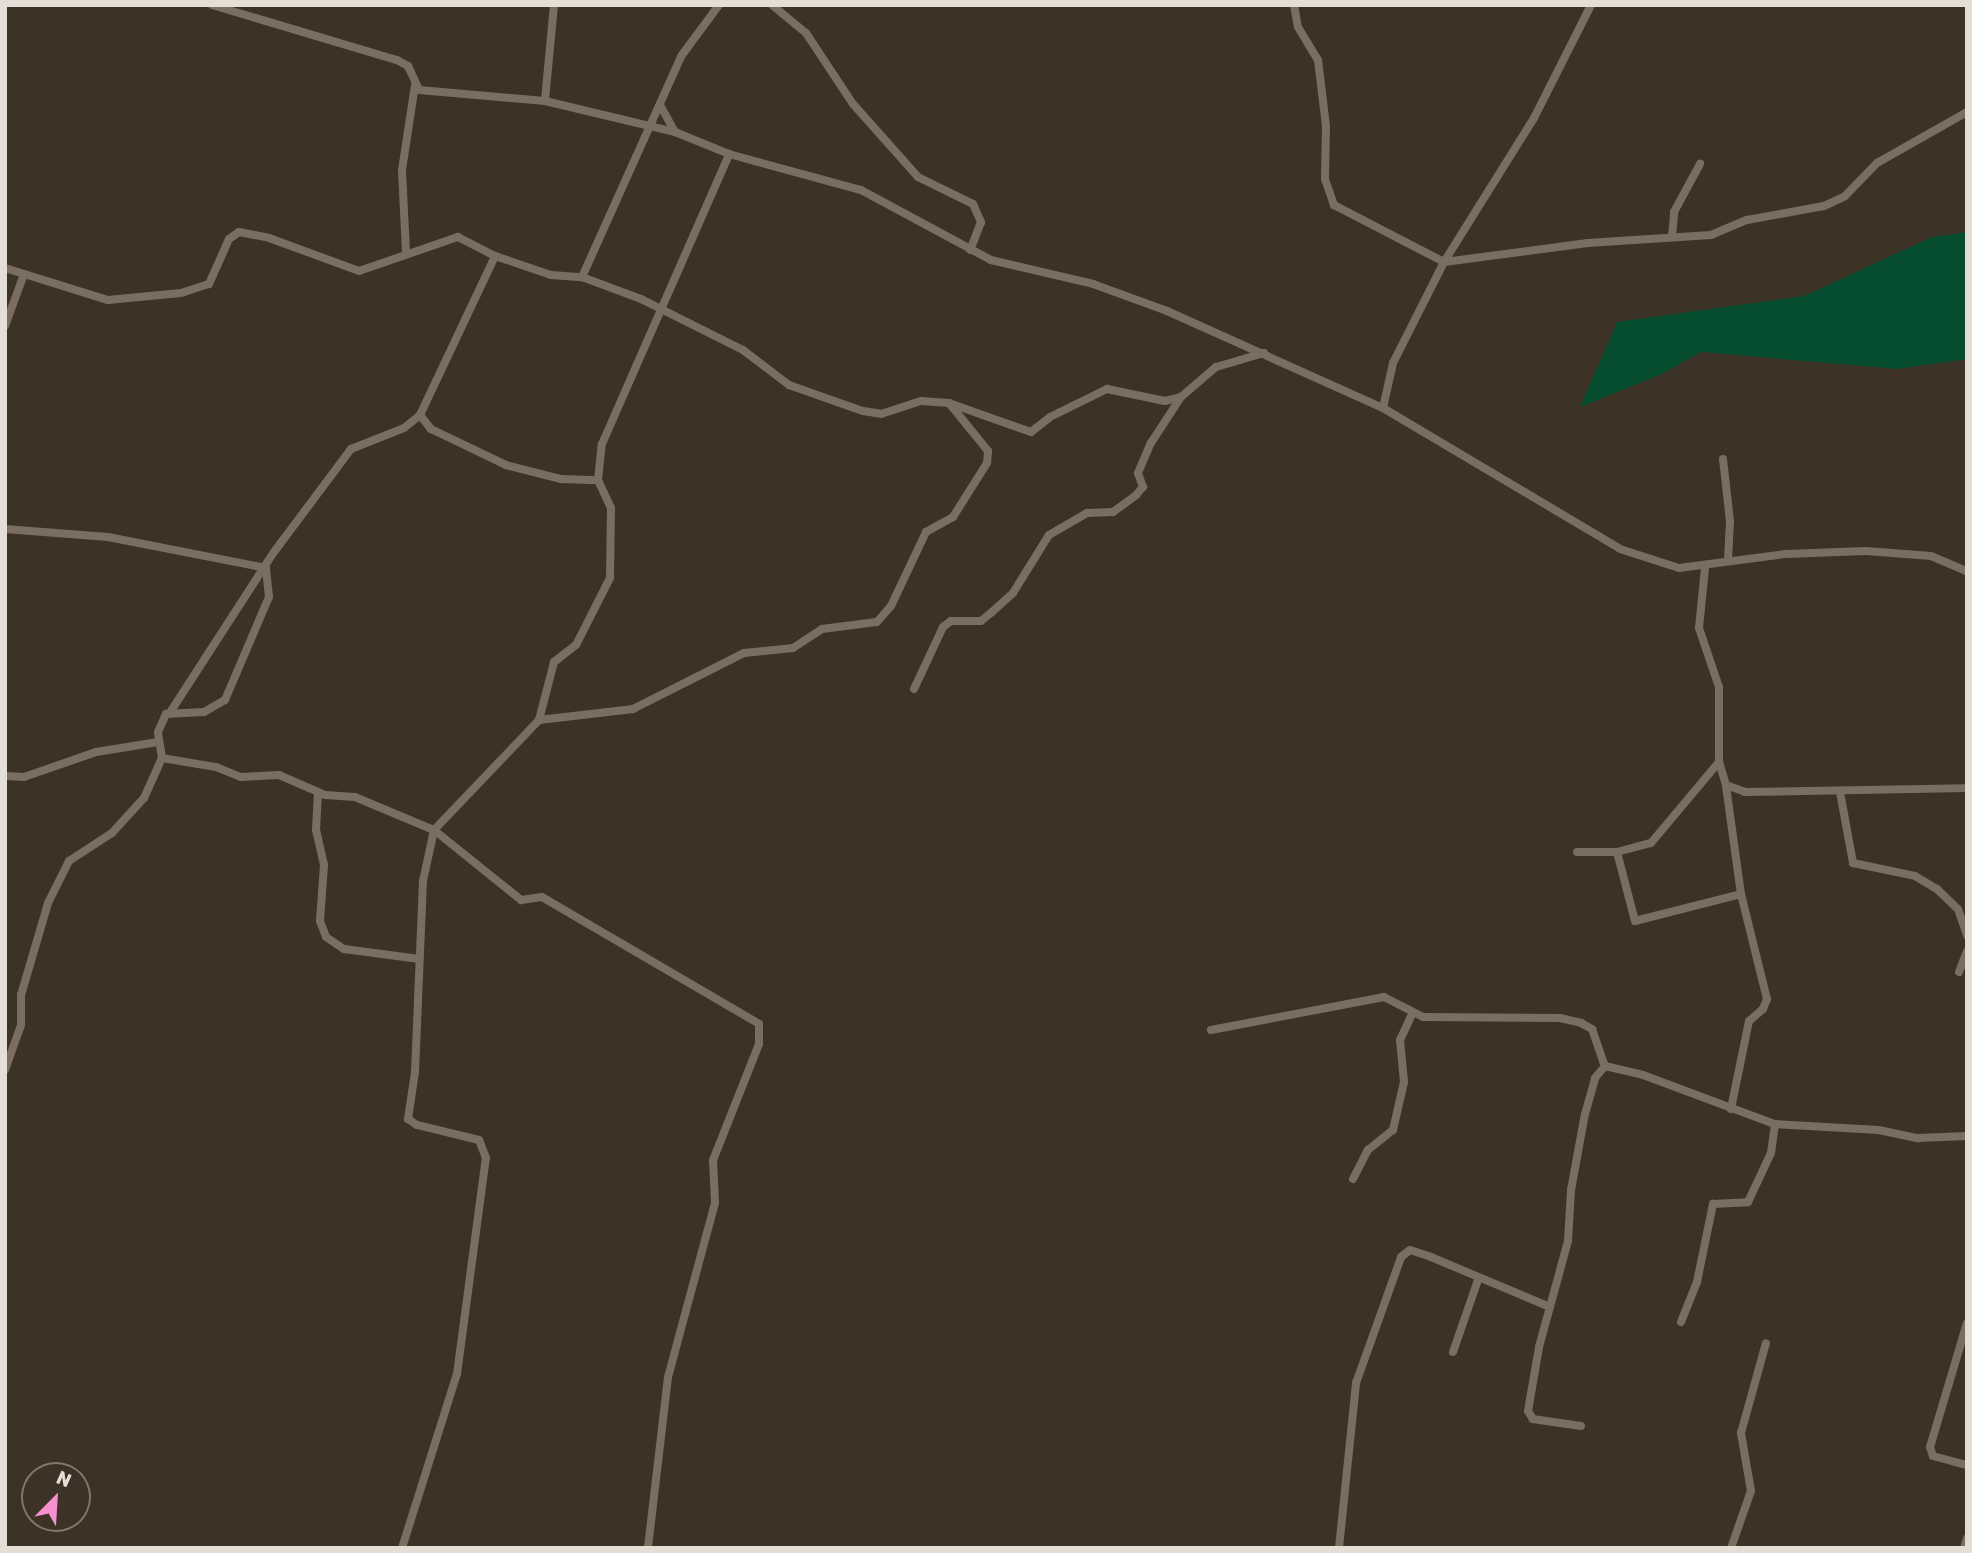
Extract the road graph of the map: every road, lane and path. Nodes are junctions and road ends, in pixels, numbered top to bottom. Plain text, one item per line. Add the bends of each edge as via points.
1 (212, 5) edge
2 (554, 5) edge
3 (719, 5) edge
4 (772, 5) edge
5 (1294, 5) edge
6 (1591, 5) edge
7 (415, 86) junction
8 (545, 101) junction
9 (660, 105) junction
10 (1967, 112) edge
11 (652, 126) junction
12 (675, 132) junction
13 (729, 154) junction
14 (1699, 164) dead end
15 (1672, 237) junction
16 (970, 250) junction
17 (406, 251) junction
18 (495, 256) junction
19 (1444, 261) junction
20 (5, 268) edge
21 (24, 274) junction
22 (582, 277) junction
23 (663, 313) junction
24 (5, 326) edge
25 (1264, 353) junction
26 (1181, 397) junction
27 (949, 403) junction
28 (1383, 408) junction
29 (420, 415) junction
30 (1723, 459) dead end
31 (598, 480) junction
32 (5, 528) edge
33 (1728, 561) junction
34 (267, 568) junction
35 (1705, 568) junction
36 (1967, 571) edge
37 (914, 689) dead end
38 (171, 711) junction
39 (539, 720) junction
40 (158, 742) junction
41 (162, 758) junction
42 (1719, 762) junction
43 (5, 776) edge
44 (1726, 785) junction
45 (1967, 788) edge
46 (318, 792) junction
47 (1840, 792) junction
48 (434, 830) junction
49 (1577, 852) dead end
50 (1617, 852) junction
51 (1741, 894) junction
52 (1967, 935) edge
53 (1967, 951) edge
54 (419, 959) junction
55 (1959, 972) dead end
56 (1412, 1014) junction
57 (1211, 1030) dead end
58 (1605, 1066) junction
59 (5, 1070) edge
60 (1731, 1109) junction
61 (1775, 1124) junction
62 (1967, 1136) edge
63 (1353, 1179) dead end
64 (1478, 1280) junction
65 (1550, 1307) junction
66 (1681, 1322) dead end
67 (1967, 1323) edge
68 (1766, 1343) dead end
69 (1453, 1352) dead end
70 (1581, 1426) dead end
71 (1967, 1465) edge
72 (1967, 1538) edge
73 (402, 1548) edge
74 (648, 1548) edge
75 (1339, 1548) edge
76 (1731, 1548) edge
77 (1964, 1548) edge

1 - 7 street via 397,60 408,66
2 - 8 street
3 - 9 street via 682,55
4 - 16 street via 806,33 853,104 918,177 973,204 981,222
5 - 19 street via 1298,27 1318,60 1326,126 1325,179 1334,205
6 - 19 street via 1534,118
7 - 8 street via 427,92
7 - 17 street via 402,170
8 - 11 street
9 - 11 street
9 - 12 street
10 - 15 street via 1877,163 1835,203 1747,220 1711,235
11 - 12 street
11 - 22 street
12 - 13 street
13 - 16 street via 860,190
13 - 23 street
14 - 15 street via 1674,212
15 - 19 street
16 - 25 street via 1021,269 1117,291
17 - 18 street via 458,237
17 - 21 street via 359,271 270,238 239,232 229,239 209,284 181,293 116,299
18 - 22 street via 551,275
18 - 29 street
19 - 28 street via 1393,363
20 - 21 street
21 - 24 street
22 - 23 street via 641,299
23 - 27 street via 752,355 789,385 863,411 881,414 921,401
23 - 31 street via 602,444
25 - 26 street via 1216,367
25 - 28 street
26 - 27 street via 1160,401 1107,389 1050,417 1034,432
26 - 37 street via 1151,443 1138,473 1143,487 1136,495 1113,512 1087,513 1049,535 1013,593 981,621 947,623
27 - 39 street via 988,451 987,463 953,517 926,532 891,606 877,622 822,629 793,648 744,653 633,709
28 - 35 street via 1596,539 1659,563
29 - 31 street via 431,429 506,466 561,479
29 - 34 street via 404,428 351,449
30 - 33 street via 1730,521
31 - 39 street via 611,508 610,578 576,645 554,662
32 - 34 street via 108,537
33 - 35 street
33 - 36 street via 1786,554 1898,552 1931,556
34 - 38 street
34 - 38 street via 269,597 225,700 204,712
35 - 42 street via 1699,628 1719,687
38 - 40 street via 159,724
39 - 48 street
40 - 41 street
40 - 43 street via 96,752 24,778
41 - 46 street via 216,767 241,777 279,775
41 - 59 street via 136,806 104,839 72,857 57,885 24,985 21,1025
42 - 44 street
42 - 50 street via 1651,843
44 - 47 street via 1745,792
44 - 51 street
45 - 47 street
46 - 48 street via 355,797
46 - 54 street via 316,830 324,865 320,921 326,937 344,948
47 - 52 street via 1853,863 1926,882 1958,909
48 - 54 street via 423,881
48 - 74 street via 521,900 542,897 759,1024 759,1044 713,1160 715,1203 668,1377
49 - 50 street
50 - 51 street via 1635,921
51 - 60 street via 1767,999 1749,1021
53 - 55 street
54 - 73 street via 415,1072 408,1119 475,1137 483,1143 486,1158 457,1374
56 - 57 street via 1381,997
56 - 58 street via 1571,1020 1592,1029
56 - 63 street via 1401,1040 1404,1082 1393,1130 1368,1150
58 - 60 street via 1643,1075
58 - 65 street via 1595,1077 1587,1102 1573,1173 1568,1241
60 - 61 street
61 - 62 street via 1879,1130 1918,1138
61 - 66 street via 1771,1153 1748,1202 1713,1204 1697,1282
64 - 65 street
64 - 69 street
64 - 75 street via 1410,1250 1401,1257 1356,1383
65 - 70 street via 1528,1411 1533,1419
67 - 71 street via 1930,1447 1933,1456
68 - 76 street via 1741,1433 1751,1492
72 - 77 street

